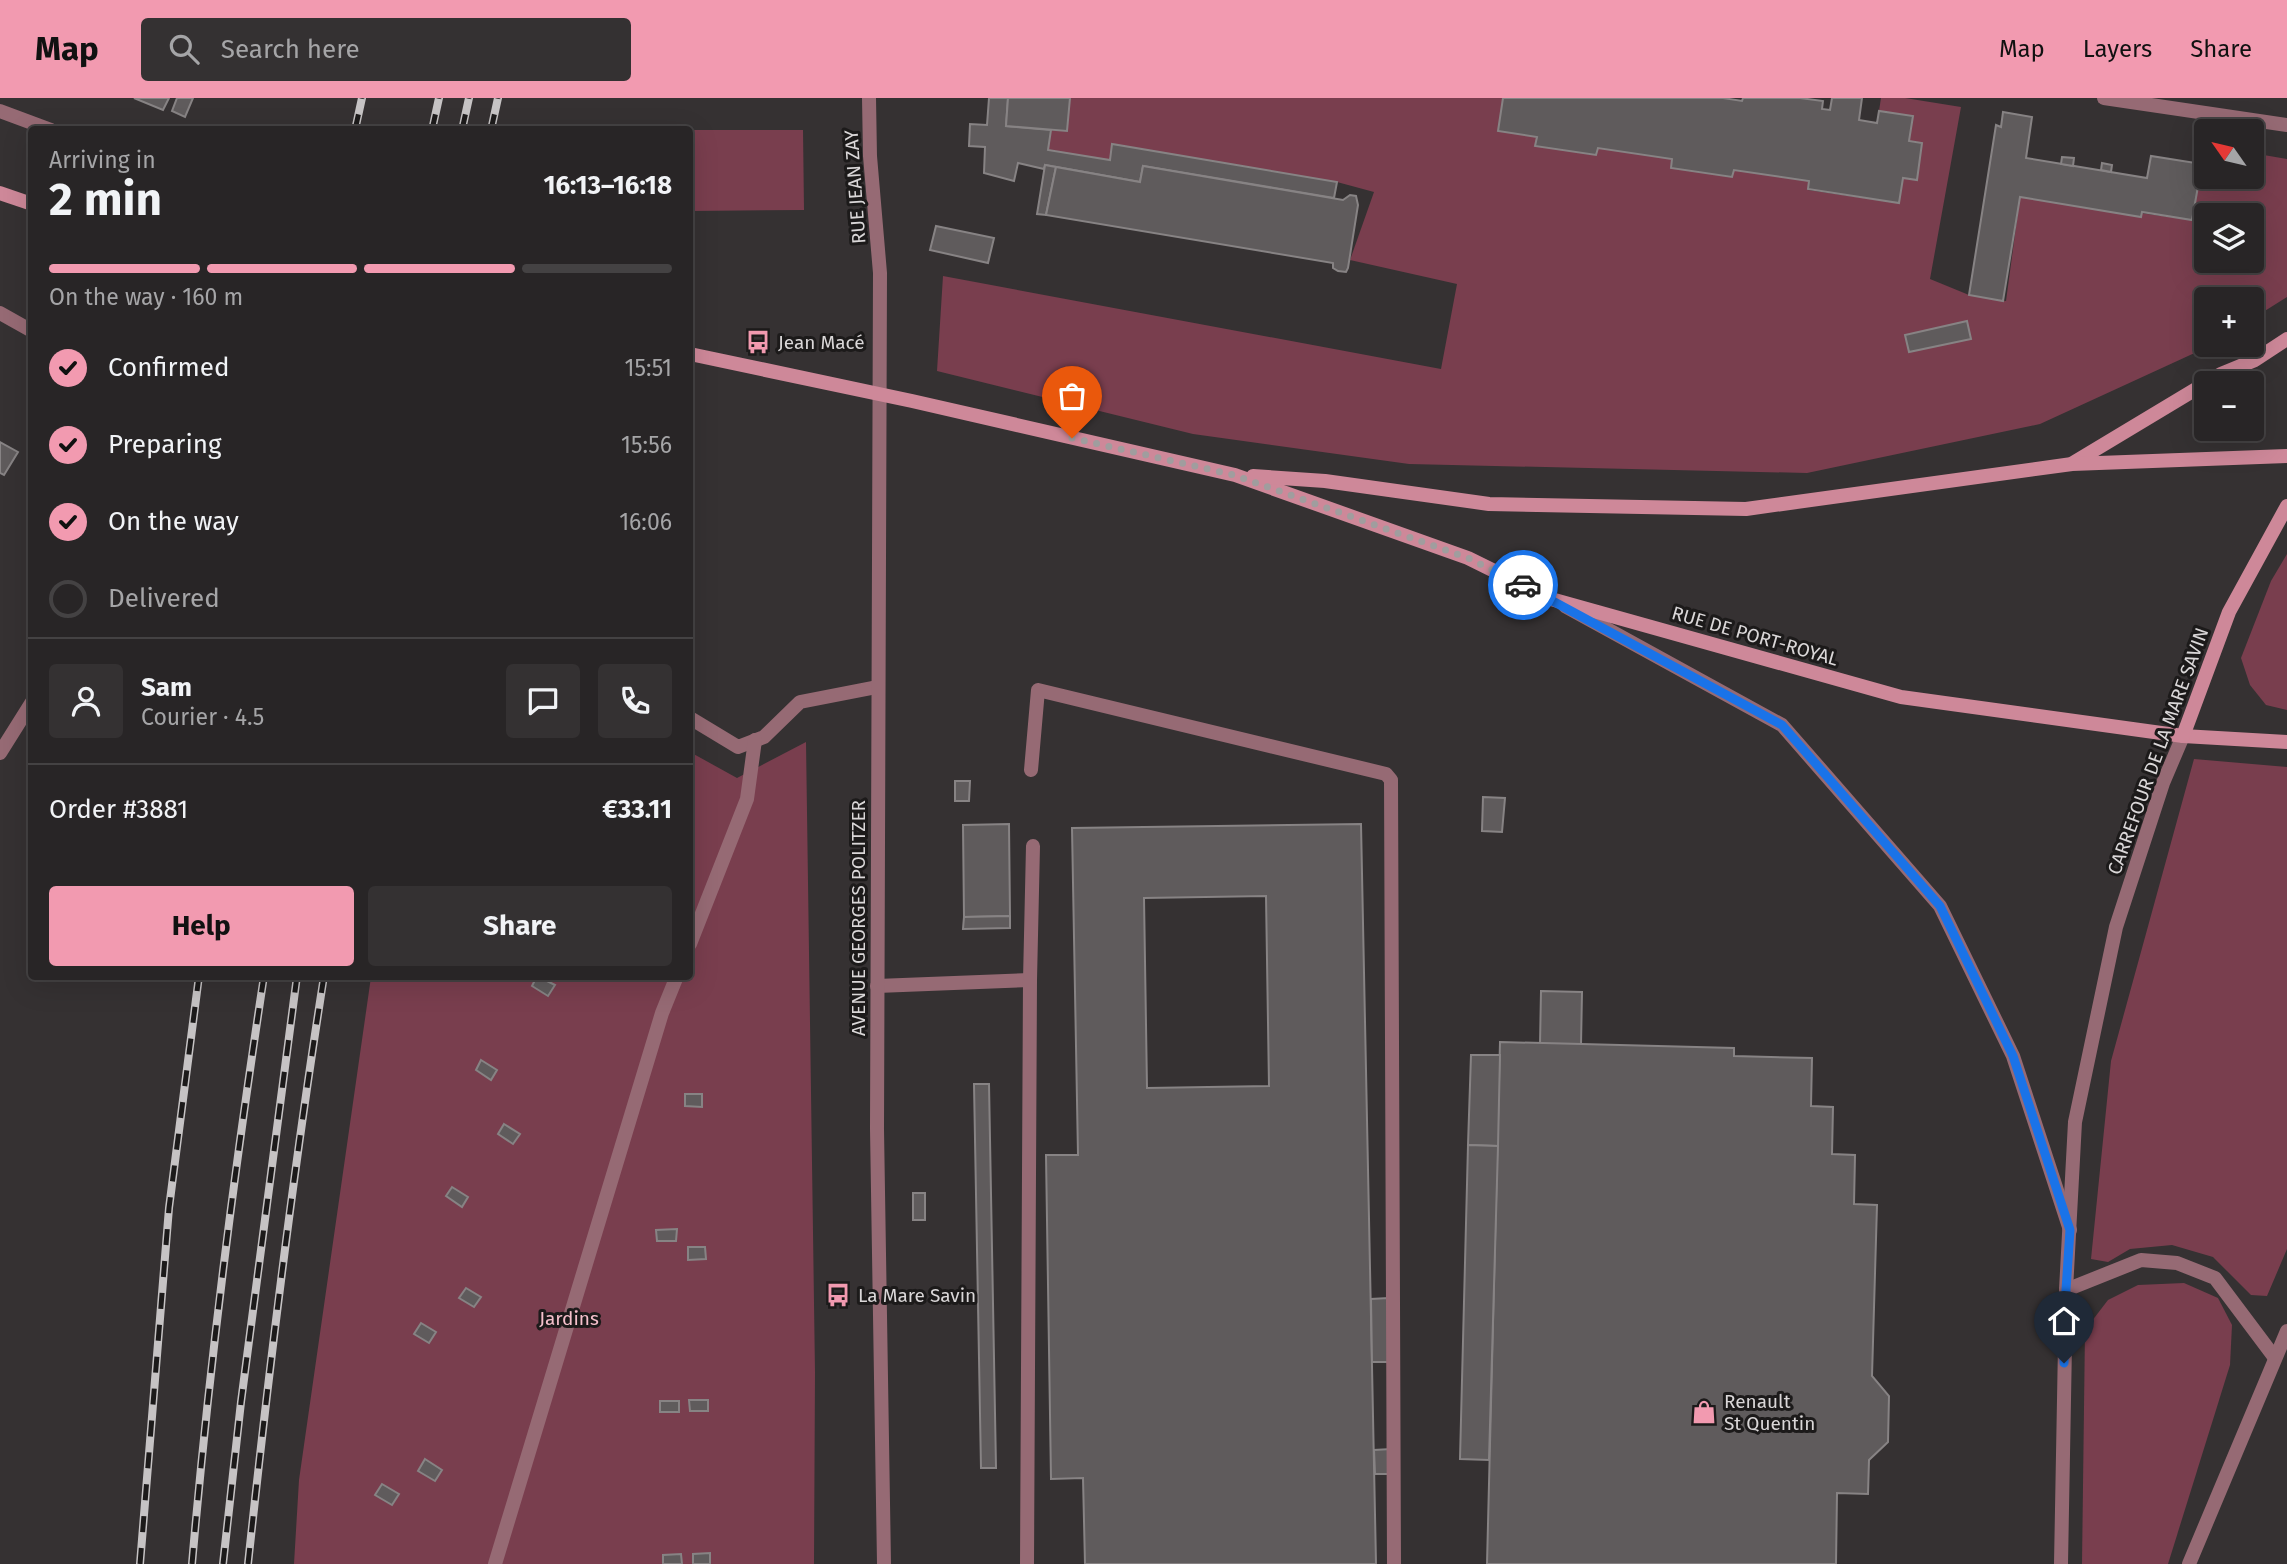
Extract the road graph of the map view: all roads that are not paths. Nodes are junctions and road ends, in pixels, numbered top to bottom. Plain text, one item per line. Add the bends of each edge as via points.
1 (869, 98) edge
2 (2104, 98) edge
3 (0, 111) edge
4 (2287, 125) edge
5 (40, 126) edge
6 (0, 193) edge
7 (28, 203) edge
8 (880, 273) joint
9 (0, 313) edge
10 (28, 329) edge
11 (2287, 339) edge
12 (693, 355) edge
13 (2287, 456) edge
14 (2072, 464) junction
15 (1234, 475) junction
16 (2287, 506) edge
17 (1551, 599) junction
18 (877, 687) junction
19 (28, 708) edge
20 (693, 720) edge
21 (2183, 736) junction
22 (755, 740) junction
23 (2287, 742) edge
24 (0, 753) edge
25 (1031, 770) dead end
26 (1033, 846) dead end
27 (693, 936) edge
28 (675, 980) edge
29 (1030, 980) junction
30 (877, 986) junction
31 (2070, 1230) junction
32 (2066, 1290) junction
33 (2287, 1331) edge
34 (2275, 1358) junction
35 (495, 1564) edge
36 (884, 1564) edge
37 (1027, 1564) edge
38 (1394, 1564) edge
39 (2061, 1564) edge
40 (2189, 1564) edge

1 - 8 street, RUE JEAN ZAY
2 - 4 street
3 - 5 street
6 - 7 main road
8 - 18 street, AVENUE GEORGES POLITZER
9 - 10 street
11 - 14 main road
12 - 15 main road, RUE DE PORT-ROYAL
13 - 14 main road, RUE DE PORT-ROYAL
14 - 15 main road, RUE DE PORT-ROYAL via 1746,509 1489,504 1325,481
15 - 17 main road, RUE DE PORT-ROYAL via 1468,558
16 - 21 main road, CARREFOUR DE LA MARE SAVIN via 2229,611
17 - 21 main road, RUE DE PORT-ROYAL via 1901,697
17 - 31 street via 1782,725 1940,906 2013,1056
18 - 22 street via 800,702 764,737
18 - 30 street, AVENUE GEORGES POLITZER
19 - 24 street
20 - 22 street via 738,747
21 - 23 main road, RUE DE PORT-ROYAL
21 - 31 street, CARREFOUR DE LA MARE SAVIN via 2116,927 2075,1122
22 - 27 street via 747,799
25 - 38 street via 1038,690 1386,774 1391,780
26 - 29 street
28 - 35 street
29 - 30 street
29 - 37 street
30 - 36 street, AVENUE GEORGES POLITZER
31 - 32 street, CARREFOUR DE LA MARE SAVIN
32 - 34 street via 2141,1260 2177,1264 2215,1278
32 - 39 street, CARREFOUR DE LA MARE SAVIN
33 - 34 street
34 - 40 street

